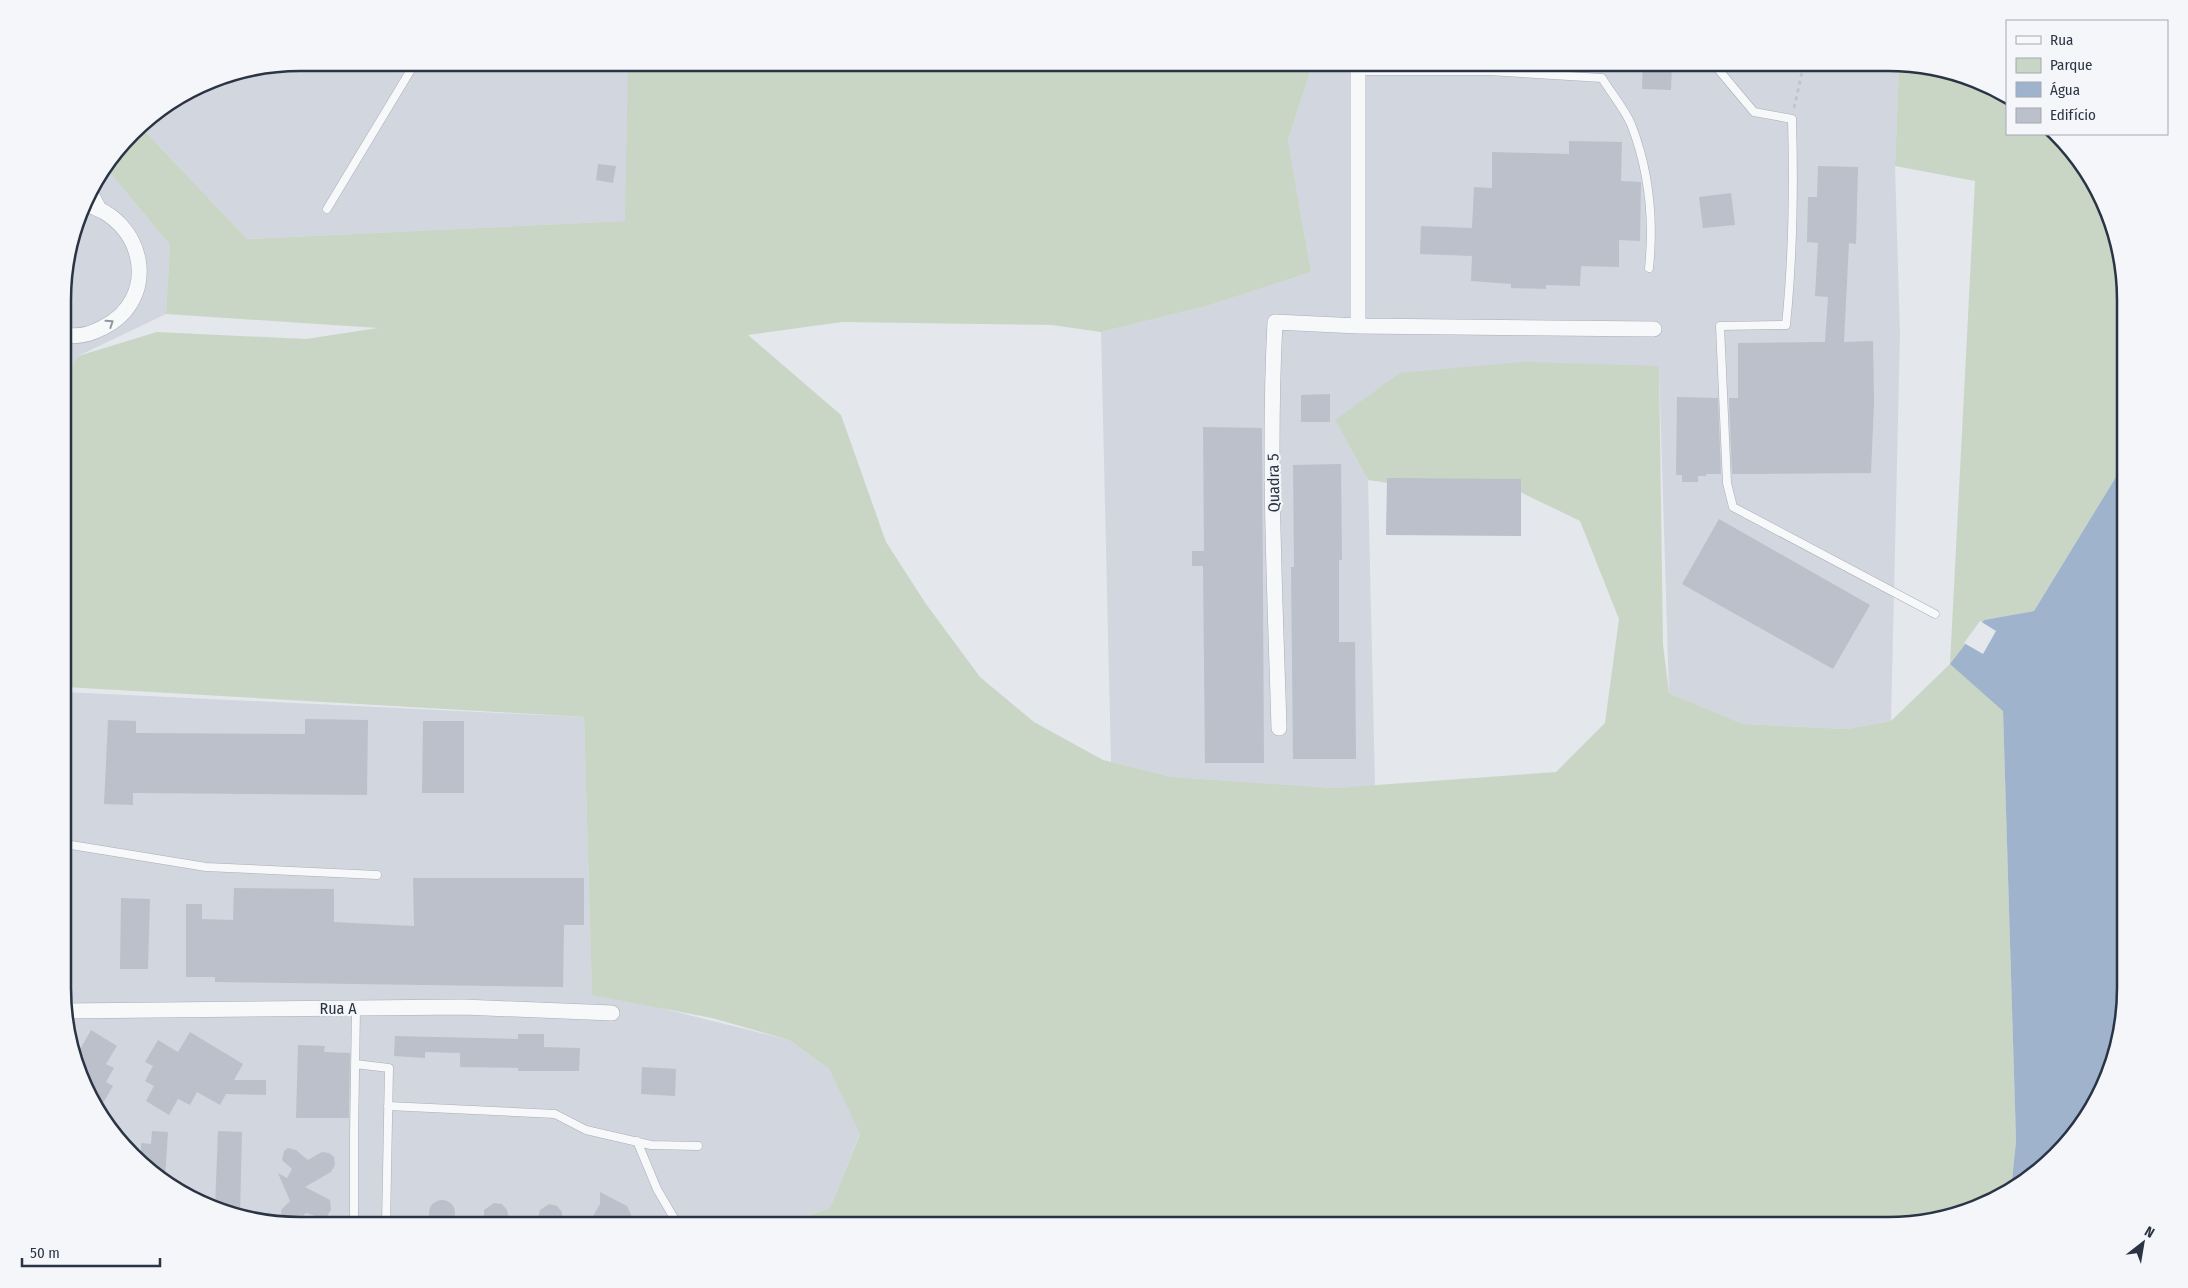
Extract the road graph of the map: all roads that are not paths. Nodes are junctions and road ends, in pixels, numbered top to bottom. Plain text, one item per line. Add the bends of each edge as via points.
1 (409, 71) edge
2 (1358, 71) edge
3 (1489, 71) edge
4 (1720, 71) edge
5 (91, 206) edge
6 (327, 209) dead end
7 (1649, 268) dead end
8 (1358, 326) junction
9 (1654, 329) dead end
10 (71, 336) edge
11 (1935, 614) dead end
12 (1279, 728) dead end
13 (71, 845) edge
14 (377, 875) dead end
15 (356, 1008) junction
16 (73, 1011) edge
17 (612, 1013) dead end
18 (355, 1064) junction
19 (388, 1106) junction
20 (637, 1141) junction
21 (698, 1146) dead end
22 (354, 1217) edge
23 (386, 1217) edge
24 (673, 1217) edge

1 - 6 lane
2 - 8 street
3 - 7 lane via 1602,78 1630,122 1646,172 1652,237
4 - 11 lane via 1754,112 1792,119 1795,194 1786,325 1720,326 1728,483 1733,508
10 -> 5 street via 91,334 112,324 128,307 138,285 139,261 132,239 118,220
8 - 9 street, Quadra 5
8 - 12 street, Quadra 5 via 1275,322 1273,491
13 - 14 lane via 206,867
15 - 16 street, Rua A
15 - 17 street, Rua A via 462,1007
15 - 18 lane
18 - 19 lane via 389,1068
18 - 22 lane
19 - 20 lane via 555,1114 586,1130
19 - 23 lane
20 - 21 lane via 651,1145
20 - 24 lane via 657,1189

